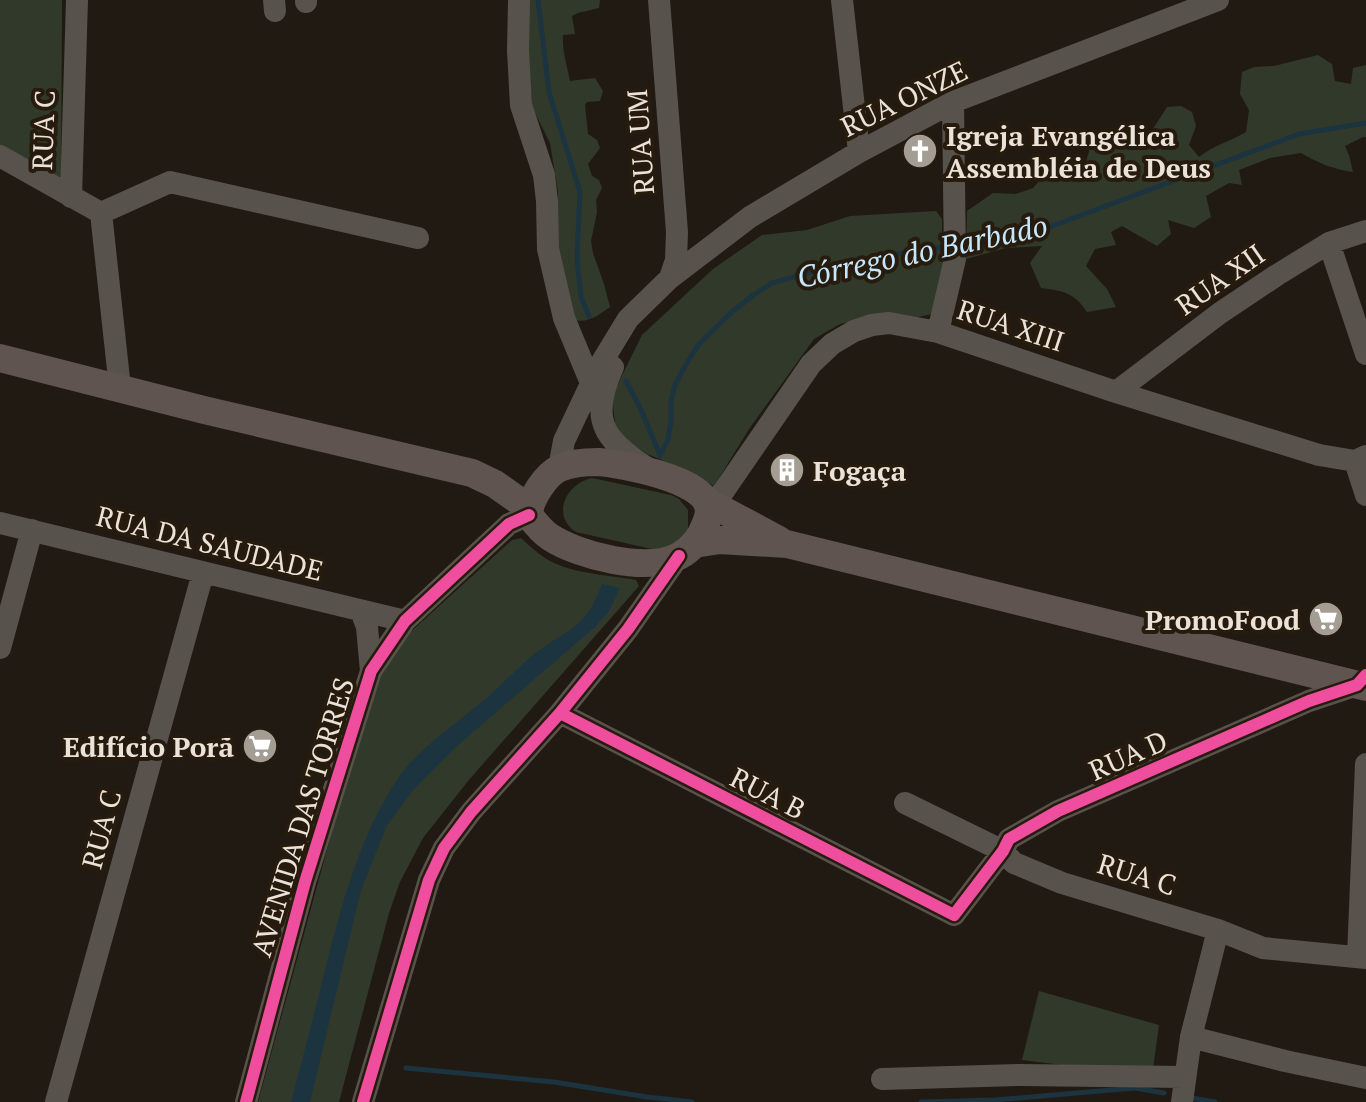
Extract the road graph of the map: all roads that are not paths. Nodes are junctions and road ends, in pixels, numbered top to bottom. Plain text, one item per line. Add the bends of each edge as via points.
1 (77, 0) edge
2 (519, 0) edge
3 (659, 0) edge
4 (842, 0) edge
5 (1218, 0) edge
6 (953, 102) junction
7 (859, 152) junction
8 (0, 156) edge
9 (71, 197) junction
10 (101, 213) junction
11 (1366, 231) edge
12 (418, 238) dead end
13 (1329, 243) junction
14 (670, 278) junction
15 (645, 301) junction
16 (938, 332) junction
17 (1366, 354) edge
18 (0, 358) edge
19 (591, 383) junction
20 (120, 388) junction
21 (1116, 392) junction
22 (1361, 459) edge
23 (556, 471) junction
24 (653, 472) junction
25 (472, 473) junction
26 (1366, 495) edge
27 (708, 502) junction
28 (529, 511) junction
29 (0, 523) edge
30 (32, 530) junction
31 (787, 544) junction
32 (687, 550) junction
33 (203, 573) junction
34 (361, 611) junction
35 (405, 621) junction
36 (0, 648) edge
37 (371, 671) junction
38 (1363, 683) edge
39 (560, 713) junction
40 (1366, 764) edge
41 (905, 803) dead end
42 (1003, 851) junction
43 (954, 915) joint
44 (1218, 930) junction
45 (1362, 957) edge
46 (1191, 1037) junction
47 (1185, 1077) junction
48 (1366, 1078) edge
49 (882, 1079) dead end
50 (56, 1102) edge
51 (246, 1102) edge
52 (363, 1102) edge
53 (1182, 1102) edge

1 - 9 street, RUA C
2 - 19 street via 521,105 544,175 548,249 564,318
3 - 14 street, RUA UM via 677,232
4 - 7 street
5 - 6 street, RUA ONZE
6 - 7 street, RUA ONZE
6 - 16 street via 955,259
7 - 14 street, RUA ONZE via 750,217
8 - 9 street
9 - 10 street, RUA C
10 - 12 street via 170,182
10 - 20 street
11 - 13 street, RUA XII
13 - 17 street
13 - 21 street, RUA XII via 1220,313
14 - 15 street, RUA ONZE
15 - 19 street, RUA ONZE via 622,328
15 - 24 street, RUA ONZE via 605,385 601,408 605,429 619,449
16 - 21 street, RUA XIII
16 - 27 street, RUA XIII via 889,323 854,331 832,344 795,385 723,492
18 - 20 main road
19 - 23 street, RUA ONZE
20 - 25 main road
21 - 22 street, RUA XIII via 1319,455
22 - 26 street
23 - 24 main road via 598,462
23 - 25 main road via 528,477
23 - 28 main road
24 - 27 main road via 678,481
25 - 28 main road
27 - 31 main road
27 - 32 main road via 702,534
28 - 32 main road via 549,536 598,556 645,563
28 - 35 street, AVENIDA DAS TORRES
29 - 30 street, RUA DA SAUDADE
30 - 33 street, RUA DA SAUDADE
30 - 36 street
31 - 32 main road via 720,540
31 - 38 main road
32 - 39 street
33 - 34 street, RUA DA SAUDADE
33 - 50 street, RUA C
34 - 35 street, RUA DA SAUDADE
34 - 37 street
35 - 37 street, AVENIDA DAS TORRES
37 - 51 street, AVENIDA DAS TORRES via 305,882
38 - 42 street, RUA D via 1309,701 1058,811 1009,839
39 - 43 street, RUA B
39 - 52 street via 444,848 424,895
40 - 45 street
41 - 42 street, RUA C
42 - 43 street, RUA D
42 - 44 street, RUA C via 1014,863 1062,883
44 - 45 street, RUA C via 1263,948
44 - 46 street
46 - 47 street
46 - 48 street
47 - 49 street
47 - 53 street

